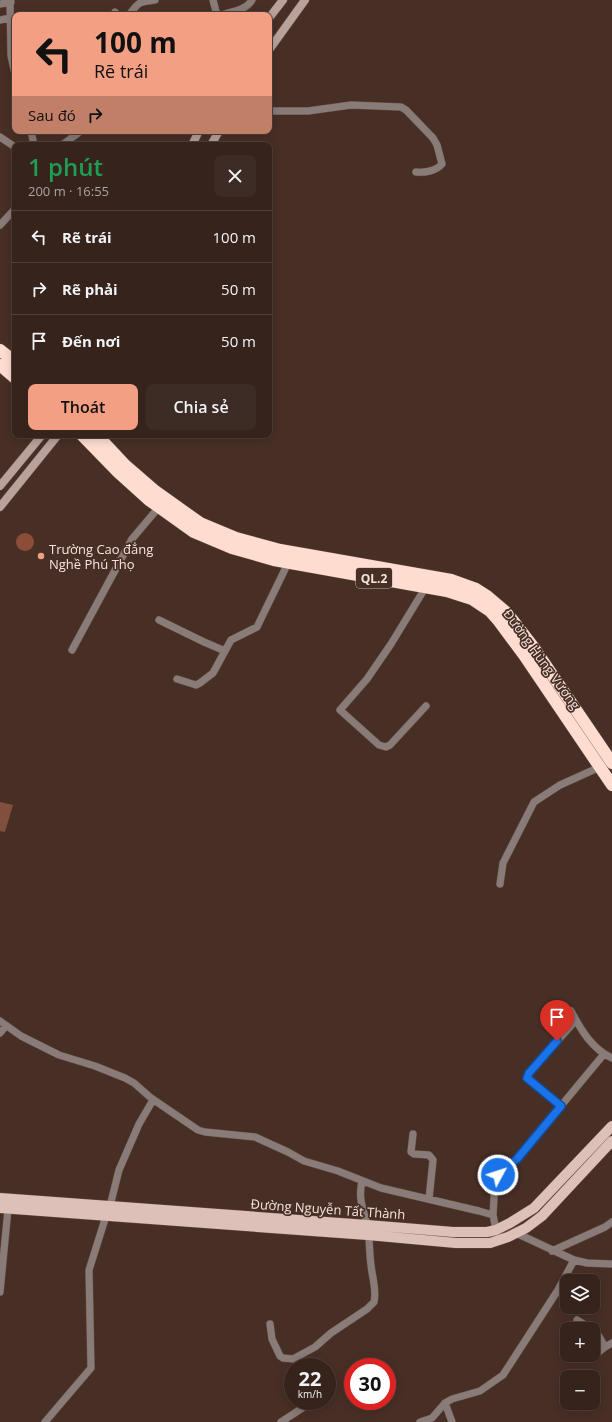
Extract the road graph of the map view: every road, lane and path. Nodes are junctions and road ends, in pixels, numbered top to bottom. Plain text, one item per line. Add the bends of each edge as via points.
1 (155, 0) edge
2 (213, 0) edge
3 (252, 0) edge
4 (282, 0) edge
5 (305, 0) edge
6 (10, 1) edge
7 (0, 4) edge
8 (131, 12) edge
9 (216, 12) edge
10 (230, 12) edge
11 (272, 14) edge
12 (10, 18) junction
13 (0, 20) edge
14 (12, 32) edge
15 (272, 46) edge
16 (272, 110) edge
17 (77, 134) edge
18 (0, 137) edge
19 (66, 142) edge
20 (12, 145) edge
21 (416, 172) dead end
22 (12, 215) edge
23 (0, 225) edge
24 (0, 350) edge
25 (12, 360) edge
26 (0, 365) edge
27 (12, 375) edge
28 (40, 438) edge
29 (56, 438) edge
30 (85, 438) edge
31 (100, 438) edge
32 (0, 486) edge
33 (0, 507) edge
34 (158, 507) junction
35 (288, 563) junction
36 (429, 582) junction
37 (159, 620) dead end
38 (72, 650) dead end
39 (225, 651) junction
40 (177, 679) dead end
41 (426, 706) dead end
42 (612, 763) edge
43 (600, 767) junction
44 (612, 785) edge
45 (500, 884) dead end
46 (571, 1011) dead end
47 (576, 1020) junction
48 (0, 1021) edge
49 (6, 1026) junction
50 (0, 1033) edge
51 (604, 1054) junction
52 (612, 1058) edge
53 (153, 1100) junction
54 (561, 1106) junction
55 (611, 1127) edge
56 (413, 1134) dead end
57 (612, 1141) edge
58 (362, 1181) junction
59 (0, 1198) edge
60 (429, 1199) junction
61 (110, 1206) junction
62 (4, 1209) edge
63 (493, 1215) junction
64 (106, 1216) junction
65 (612, 1222) edge
66 (368, 1230) junction
67 (496, 1230) junction
68 (516, 1233) junction
69 (552, 1251) junction
70 (574, 1260) junction
71 (612, 1264) edge
72 (0, 1292) edge
73 (577, 1320) dead end
74 (580, 1322) edge
75 (270, 1324) dead end
76 (600, 1336) edge
77 (609, 1345) edge
78 (600, 1352) edge
79 (284, 1358) edge
80 (295, 1358) edge
81 (445, 1403) junction
82 (299, 1410) edge
83 (45, 1422) edge
84 (281, 1422) edge
85 (420, 1422) edge
86 (452, 1422) edge

1 - 8 street via 138,3
2 - 9 street
3 - 10 street via 246,7
4 - 11 main road
5 - 15 main road
6 - 7 street
6 - 12 street
12 - 13 street
12 - 14 street
16 - 21 street via 308,111 351,105 401,107 433,138 442,164 427,172
17 - 19 street
18 - 20 street
22 - 23 street
24 - 25 highway
26 - 27 highway
28 - 32 main road
29 - 33 main road
30 - 34 highway, Đường Hùng Vương / QL.2 via 118,472
31 - 36 highway, Đường Hùng Vương / QL.2 via 155,492 200,523 236,538 280,550
34 - 35 highway, Đường Hùng Vương / QL.2 via 194,532 232,548
34 - 38 street via 132,539
35 - 36 highway, Đường Hùng Vương / QL.2
35 - 39 street via 258,626 231,640
36 - 41 street via 367,679 340,710 379,745 386,747
36 - 42 highway, Đường Hùng Vương / QL.2 via 451,580 476,588 507,613 534,648
36 - 43 highway, Đường Hùng Vương / QL.2 via 465,596 490,611 524,654
37 - 39 street
39 - 40 street via 213,673 200,683 196,685
43 - 44 highway, Đường Hùng Vương / QL.2
43 - 45 street via 560,785 534,802 503,863
46 - 47 street
47 - 51 street via 582,1031
47 - 54 street via 527,1078
48 - 49 street
49 - 50 street
49 - 53 street via 59,1055 125,1078
51 - 52 street
51 - 54 street
53 - 58 street via 198,1130 256,1137 304,1161
53 - 61 street via 139,1124 119,1170
54 - 63 street via 517,1159 498,1175 495,1181
55 - 67 main road, Đường Nguyễn Tất Thành via 540,1203 518,1219
56 - 60 street via 411,1152 429,1155 433,1160
57 - 68 main road, Đường Nguyễn Tất Thành via 548,1210 535,1222
58 - 60 street via 398,1193
58 - 66 street via 360,1198
59 - 61 main road, Đường Nguyễn Tất Thành
60 - 63 street
61 - 66 main road, Đường Nguyễn Tất Thành
62 - 64 main road, Đường Nguyễn Tất Thành
62 - 72 street
63 - 67 street
64 - 66 main road, Đường Nguyễn Tất Thành
64 - 83 street via 89,1270 91,1368
65 - 69 street
66 - 67 main road, Đường Nguyễn Tất Thành via 478,1233
66 - 68 main road, Đường Nguyễn Tất Thành via 480,1244 500,1240
66 - 80 street via 374,1302 315,1347
68 - 69 street
69 - 70 street
70 - 71 street
70 - 81 street via 507,1370 480,1391
73 - 74 street
75 - 79 street via 272,1339 280,1356
76 - 77 street
77 - 78 street
81 - 85 street via 432,1418
81 - 86 street
82 - 84 street

